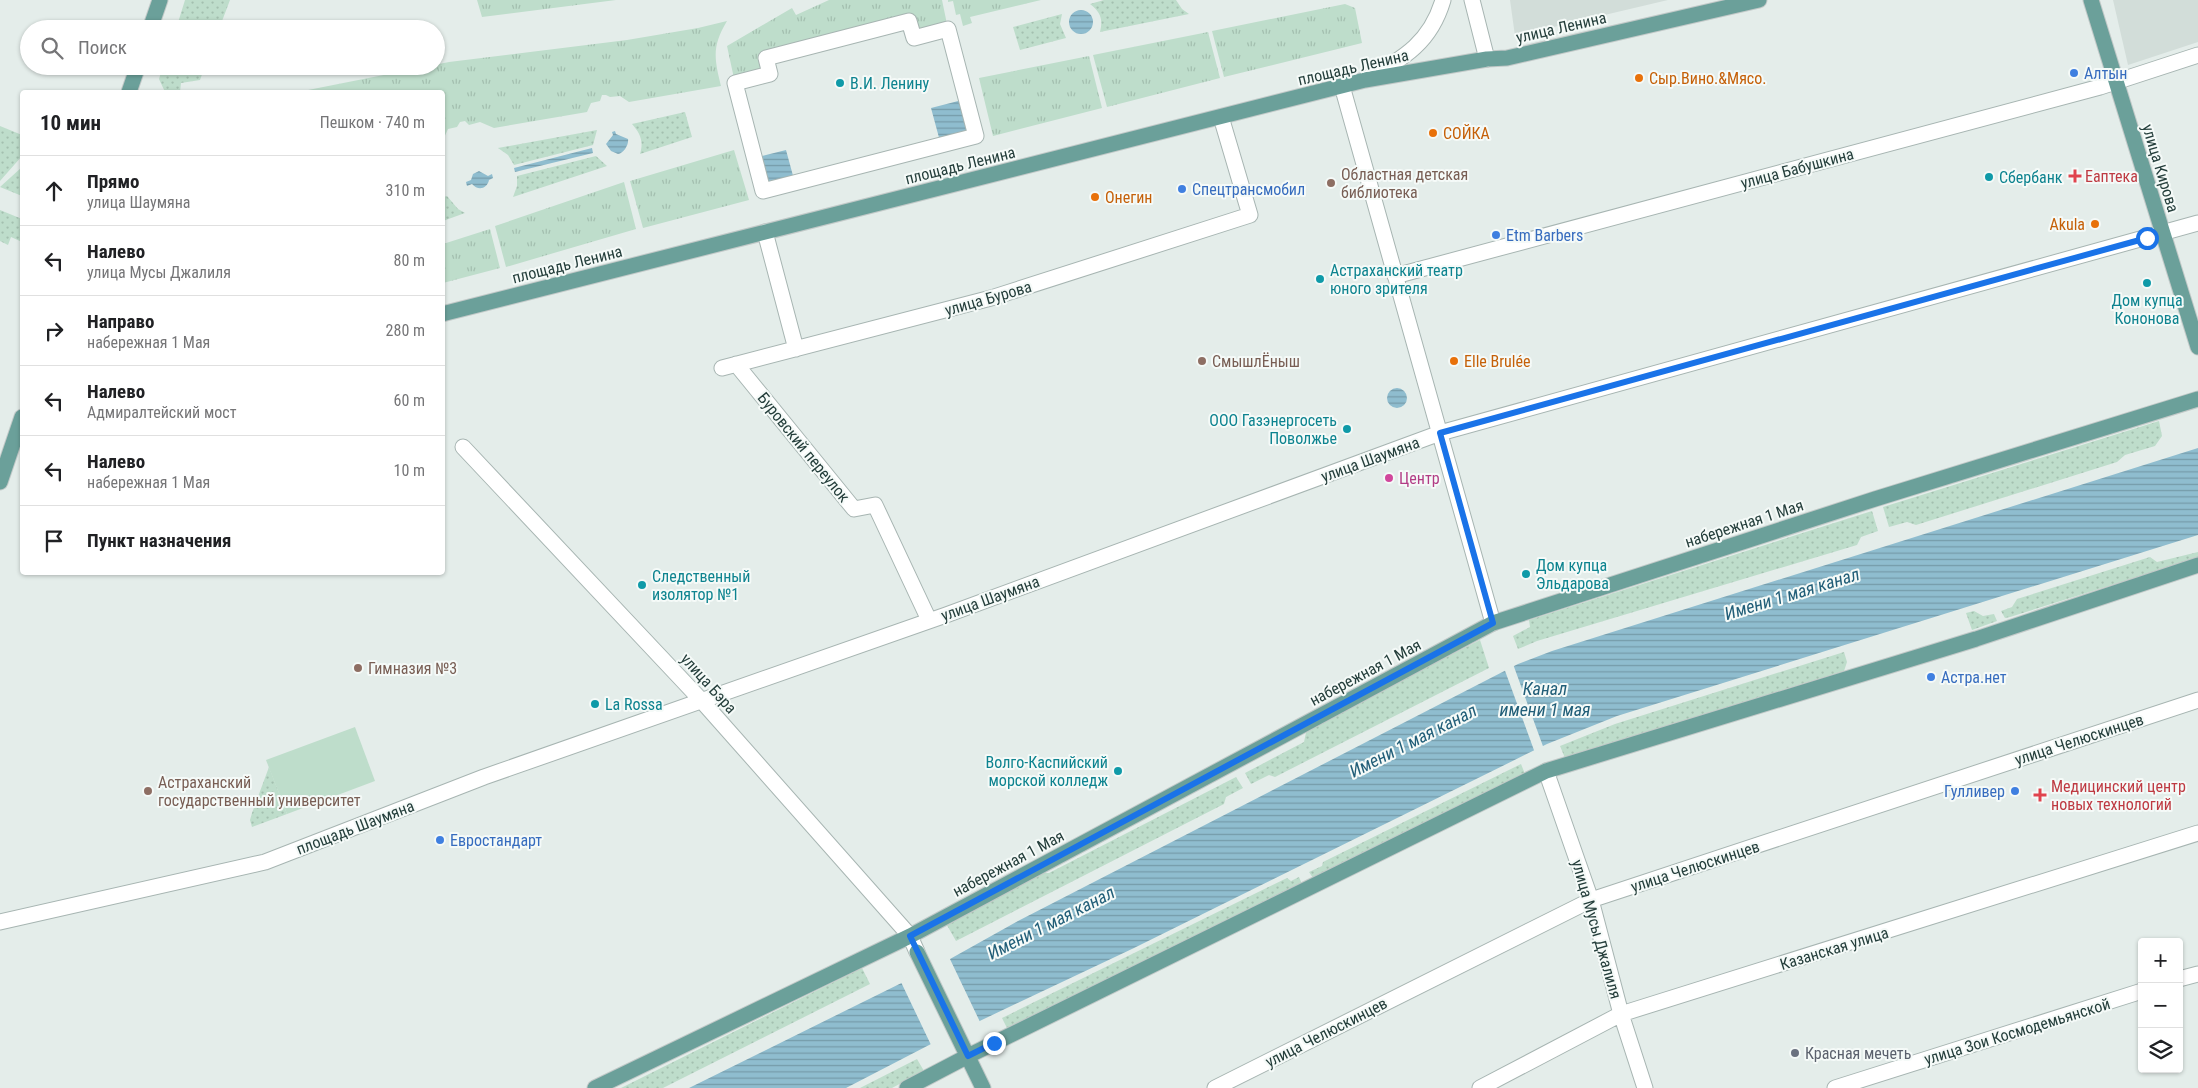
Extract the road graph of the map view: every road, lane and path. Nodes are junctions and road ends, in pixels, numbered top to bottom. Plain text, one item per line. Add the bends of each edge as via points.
1 (160, 0) edge
2 (1443, 0) edge
3 (1472, 0) edge
4 (1759, 0) edge
5 (2091, 0) edge
6 (153, 20) edge
7 (2198, 56) edge
8 (1487, 59) junction
9 (135, 75) edge
10 (1365, 80) junction
11 (2116, 82) junction
12 (1342, 86) junction
13 (130, 90) edge
14 (1221, 117) junction
15 (976, 136) joint
16 (2198, 223) edge
17 (765, 232) junction
18 (2163, 234) junction
19 (1395, 276) junction
20 (445, 313) edge
21 (2198, 347) edge
22 (796, 348) junction
23 (729, 366) joint
24 (2198, 399) edge
25 (20, 425) edge
26 (1440, 433) junction
27 (463, 447) dead end
28 (0, 482) edge
29 (2198, 566) edge
30 (929, 620) junction
31 (1493, 623) junction
32 (700, 700) junction
33 (2198, 700) edge
34 (1546, 770) junction
35 (2198, 833) edge
36 (1592, 900) junction
37 (0, 922) edge
38 (910, 936) junction
39 (917, 952) joint
40 (2198, 974) edge
41 (2183, 979) edge
42 (2138, 992) edge
43 (1621, 1014) junction
44 (965, 1050) junction
45 (595, 1088) edge
46 (907, 1088) edge
47 (983, 1088) edge
48 (1215, 1088) edge
49 (1480, 1088) edge
50 (1645, 1088) edge
51 (1835, 1088) edge

1 - 6 main road
2 - 10 street via 1424,39 1401,59
3 - 8 street
4 - 8 main road, улица Ленина via 1507,58
5 - 11 main road, улица Кирова
7 - 11 street, улица Бабушкина
8 - 10 main road, площадь Ленина
9 - 13 main road
10 - 12 main road, площадь Ленина
11 - 18 main road, улица Кирова
11 - 19 street, улица Бабушкина
12 - 14 main road, площадь Ленина
12 - 19 street
14 - 17 main road, площадь Ленина
14 - 22 street, улица Бурова via 1250,215 991,298
15 - 15 street, площадь Ленина via 763,191 735,83 770,74 766,58 909,21 914,38 948,29
16 - 18 street, улица Шаумяна
17 - 20 main road, площадь Ленина
17 - 22 street
18 - 21 main road, улица Кирова
18 - 26 street, улица Шаумяна
19 - 26 street
22 - 23 street, улица Бурова
23 - 30 street, Буровский переулок via 854,509 875,505
24 - 31 main road, набережная 1 Мая via 1875,499
25 - 28 main road
26 - 30 street, улица Шаумяна
26 - 31 street
27 - 32 street, улица Бэра
29 - 34 main road via 1976,639
30 - 32 street, улица Шаумяна
31 - 38 main road, набережная 1 Мая
32 - 37 street, площадь Шаумяна via 484,777 265,862
32 - 38 street, улица Бэра
33 - 36 street, улица Челюскинцев
34 - 36 street, улица Мусы Джалиля
34 - 44 main road
35 - 43 street, Казанская улица
36 - 43 street, улица Мусы Джалиля
36 - 48 street, улица Челюскинцев
38 - 39 street, улица Бэра
38 - 45 main road, набережная 1 Мая
39 - 44 main road
40 - 41 street
42 - 51 street, улица Зои Космодемьянской
43 - 49 street, Казанская улица
43 - 50 street, улица Мусы Джалиля
44 - 46 main road
44 - 47 main road

